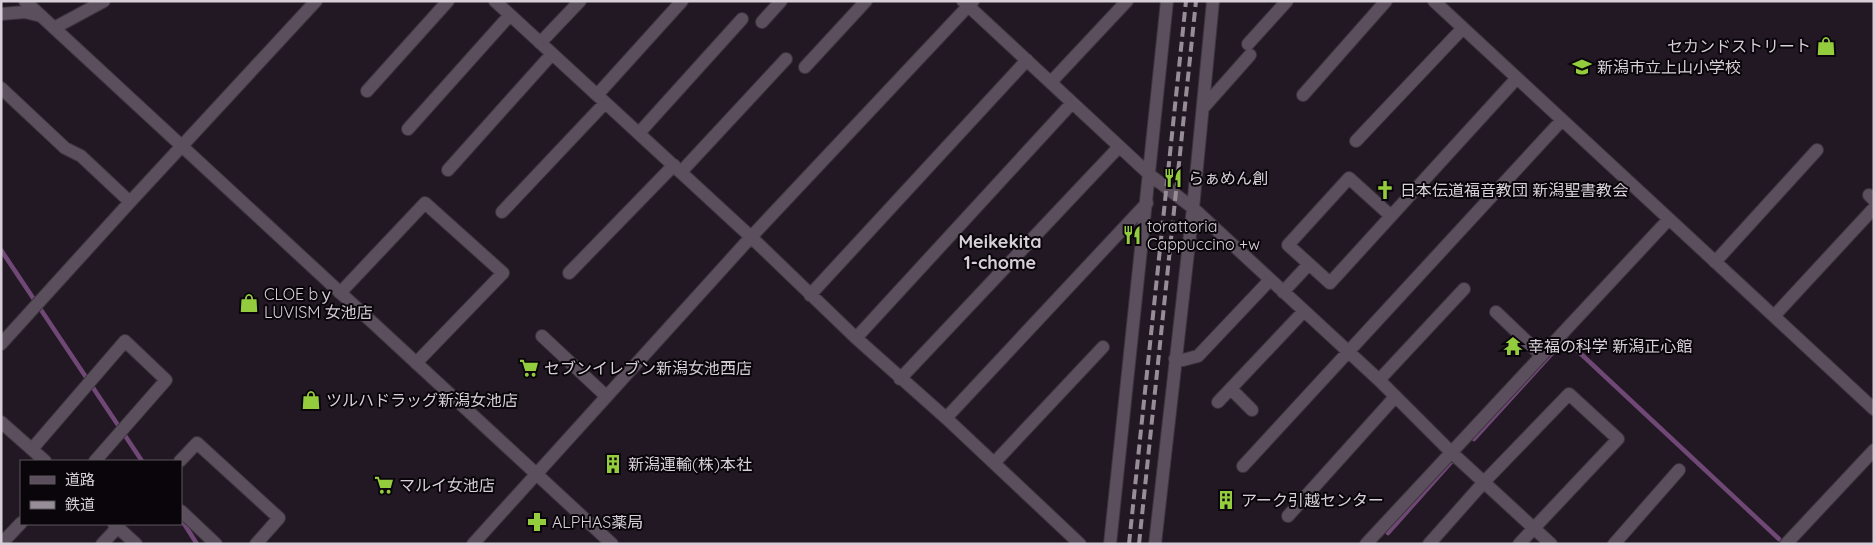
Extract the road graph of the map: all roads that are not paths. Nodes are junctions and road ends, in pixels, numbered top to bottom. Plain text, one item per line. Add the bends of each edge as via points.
1 (25, 1) edge
2 (104, 1) edge
3 (316, 1) edge
4 (448, 1) edge
5 (494, 1) edge
6 (580, 1) edge
7 (682, 1) edge
8 (781, 1) edge
9 (866, 1) edge
10 (1127, 1) edge
11 (1168, 1) edge
12 (1213, 1) edge
13 (1287, 1) edge
14 (1386, 1) edge
15 (1434, 1) edge
16 (968, 3) edge
17 (1, 14) edge
18 (510, 15) junction
19 (41, 16) junction
20 (742, 19) dead end
21 (762, 22) dead end
22 (54, 28) junction
23 (1463, 28) junction
24 (540, 43) junction
25 (552, 54) junction
26 (786, 59) dead end
27 (1027, 60) junction
28 (805, 67) dead end
29 (1517, 78) junction
30 (1051, 82) junction
31 (1, 88) edge
32 (367, 91) dead end
33 (1303, 95) dead end
34 (601, 99) junction
35 (1072, 103) junction
36 (1203, 108) junction
37 (1562, 120) junction
38 (408, 129) dead end
39 (639, 133) junction
40 (1356, 141) dead end
41 (182, 146) junction
42 (1118, 146) junction
43 (1817, 150) dead end
44 (678, 169) junction
45 (448, 170) dead end
46 (1150, 175) junction
47 (130, 202) junction
48 (1147, 203) junction
49 (1193, 208) junction
50 (1874, 208) edge
51 (502, 212) dead end
52 (1391, 216) junction
53 (1669, 219) junction
54 (752, 237) junction
55 (1715, 262) junction
56 (1309, 264) junction
57 (569, 273) dead end
58 (1270, 280) junction
59 (1464, 289) dead end
60 (1283, 292) junction
61 (340, 293) junction
62 (810, 295) junction
63 (1304, 311) junction
64 (1496, 312) dead end
65 (1774, 316) junction
66 (542, 336) dead end
67 (856, 338) junction
68 (1, 344) edge
69 (1103, 347) dead end
70 (1349, 352) junction
71 (1541, 355) junction
72 (1175, 359) junction
73 (416, 363) junction
74 (900, 379) junction
75 (1379, 380) junction
76 (1231, 389) junction
77 (606, 396) junction
78 (1395, 397) junction
79 (1218, 402) dead end
80 (1874, 409) edge
81 (1252, 410) dead end
82 (946, 418) junction
83 (1, 422) edge
84 (32, 449) junction
85 (1874, 450) edge
86 (1451, 452) junction
87 (44, 460) edge
88 (96, 460) edge
89 (181, 460) edge
90 (994, 463) junction
91 (1243, 466) dead end
92 (1679, 470) dead end
93 (536, 474) junction
94 (1484, 482) junction
95 (182, 512) edge
96 (1288, 516) dead end
97 (20, 524) edge
98 (116, 525) edge
99 (1534, 528) junction
100 (1, 544) edge
101 (102, 544) edge
102 (136, 544) edge
103 (216, 544) edge
104 (256, 544) edge
105 (473, 544) edge
106 (612, 544) edge
107 (1080, 544) edge
108 (1110, 544) edge
109 (1156, 544) edge
110 (1366, 544) edge
111 (1429, 544) edge
112 (1519, 544) edge
113 (1551, 544) edge
114 (1614, 544) edge
115 (1786, 544) edge

1 - 19 street
2 - 22 street
3 - 41 street
4 - 32 street
5 - 18 street
6 - 24 street
7 - 34 street
8 - 21 street
9 - 28 street
10 - 30 street
11 - 46 street
12 - 36 street
13 - 36 street
14 - 33 street
15 - 23 street
16 - 27 street
16 - 54 street
17 - 19 street via 25,12
18 - 24 street
18 - 38 street
19 - 22 street
20 - 39 street
22 - 41 street
23 - 29 street
23 - 40 street
24 - 25 street
25 - 34 street
25 - 45 street
26 - 44 street
27 - 30 street
27 - 62 street
29 - 37 street
29 - 52 street
30 - 35 street
31 - 47 street via 65,148 81,156
34 - 39 street
34 - 51 street
35 - 42 street
35 - 67 street
36 - 49 street
37 - 53 street
37 - 70 street
39 - 44 street
41 - 47 street
41 - 61 street
42 - 46 street
42 - 74 street
43 - 55 street
44 - 54 street
44 - 57 street
46 - 48 street
46 - 49 street
47 - 68 street
48 - 82 street
48 - 108 street
49 - 58 street
49 - 72 street
50 - 65 street
52 - 56 street via 1330,283
52 - 56 street via 1349,178 1288,245
53 - 55 street
53 - 71 street
54 - 62 street
54 - 77 street
55 - 65 street
56 - 60 street
58 - 60 street
58 - 72 street via 1198,356
59 - 75 street
60 - 63 street
61 - 73 street
61 - 73 street via 425,203 503,273
62 - 67 street
63 - 70 street
63 - 76 street
64 - 71 street
65 - 80 street
66 - 77 street
67 - 74 street
69 - 90 street
70 - 75 street
70 - 91 street
71 - 86 street
72 - 109 street
73 - 93 street
74 - 82 street
75 - 78 street
76 - 79 street
76 - 81 street
77 - 93 street
78 - 86 street
78 - 96 street
82 - 90 street
83 - 84 street
84 - 87 street
84 - 88 street via 125,340 166,380
85 - 115 street
86 - 94 street
86 - 110 street
89 - 104 street via 197,442 279,518
90 - 107 street
92 - 114 street
93 - 105 street
93 - 106 street
94 - 99 street
94 - 99 street via 1569,394 1618,439
94 - 111 street
95 - 103 street
97 - 100 street
98 - 101 street
98 - 102 street
99 - 112 street
99 - 113 street

